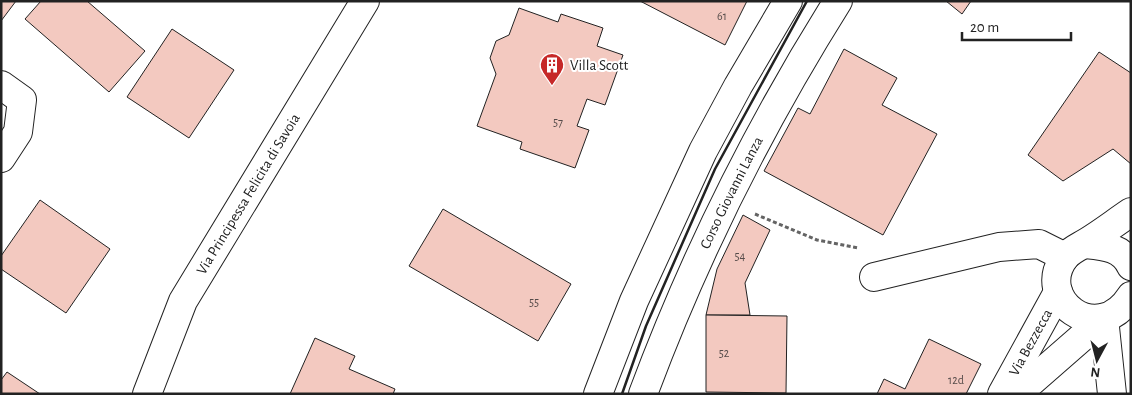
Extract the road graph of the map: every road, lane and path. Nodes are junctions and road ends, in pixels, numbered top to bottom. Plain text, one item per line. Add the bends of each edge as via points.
1 (365, 1) edge
2 (788, 1) edge
3 (838, 1) edge
4 (1, 85) edge
5 (1, 158) edge
6 (1131, 212) edge
7 (757, 215) dead end
8 (865, 250) dead end
9 (1075, 250) junction
10 (1131, 266) edge
11 (874, 277) dead end
12 (1058, 292) junction
13 (1131, 296) edge
14 (1104, 318) junction
15 (147, 394) edge
16 (598, 394) edge
17 (643, 394) edge
18 (1002, 394) edge
19 (1017, 394) edge
20 (1112, 394) edge

1 - 15 street, Via Principessa Felicita di Savoia via 183,301
2 - 16 street via 703,151 634,301
3 - 17 street, Corso Giovanni Lanza via 763,129 727,200 663,340
4 - 5 street via 22,100 18,132
6 - 9 street
7 - 8 path via 817,240
9 - 10 street via 1105,246 1120,251
9 - 11 street via 1039,244 999,247
9 - 12 street, Via Bezzecca via 1059,268
12 - 14 street, Via Bezzecca via 1072,312 1082,317
12 - 18 street, Via Bezzecca
13 - 14 street, Via Bezzecca via 1116,314
14 - 19 street, Via Bezzecca
14 - 20 street

